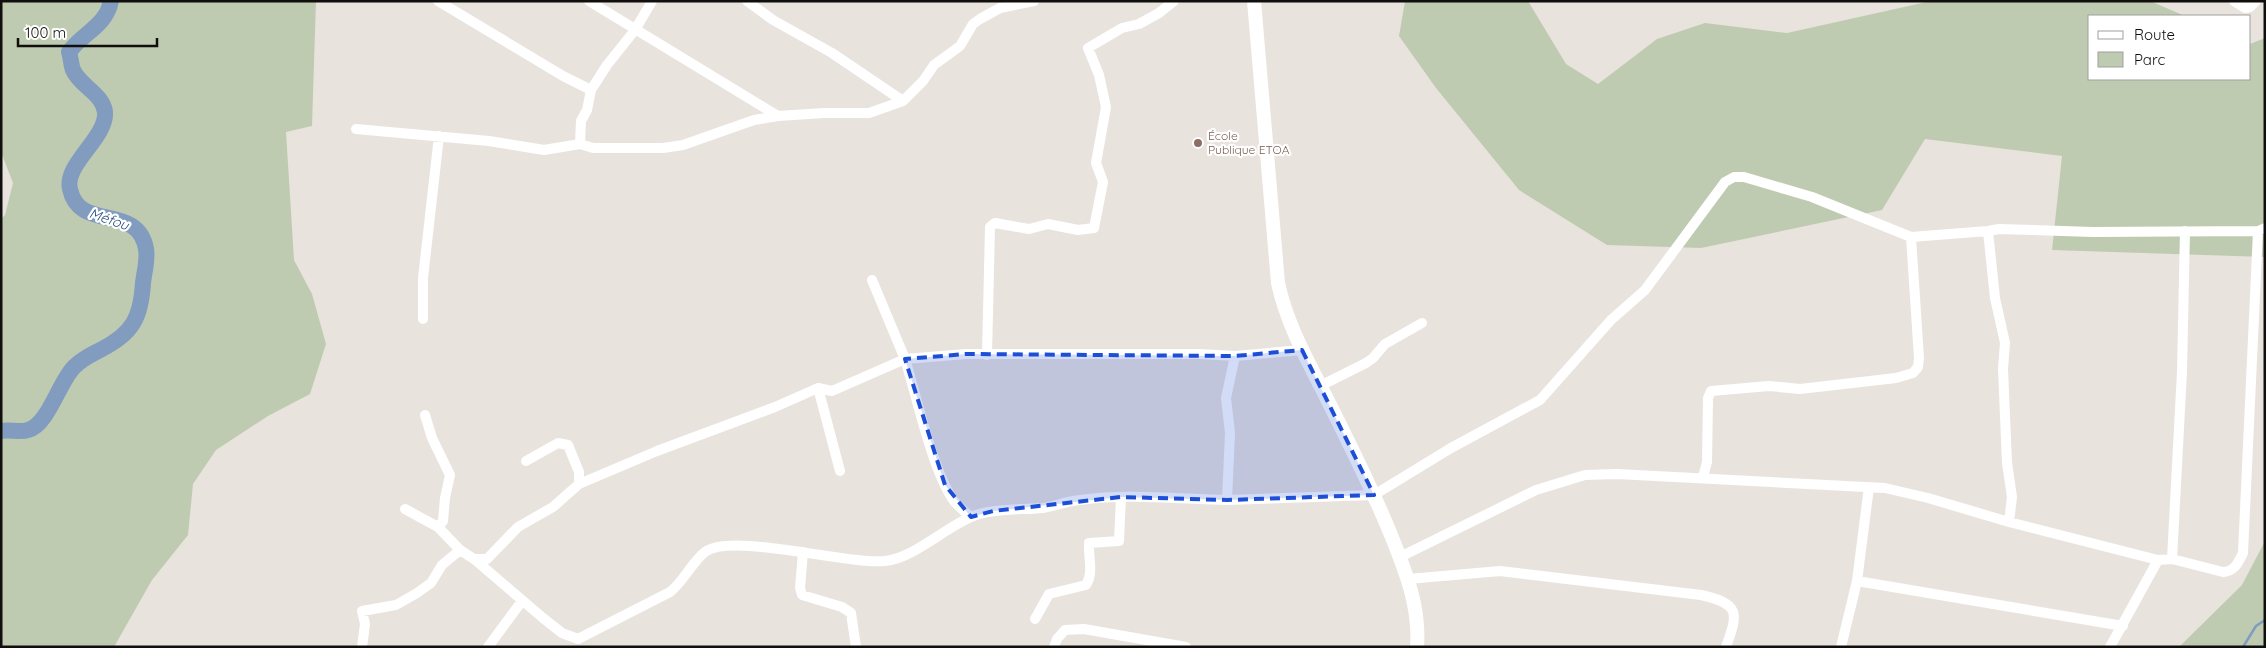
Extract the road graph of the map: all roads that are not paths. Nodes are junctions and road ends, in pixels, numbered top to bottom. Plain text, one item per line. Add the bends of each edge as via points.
1 (438, 1) edge
2 (589, 1) edge
3 (652, 1) edge
4 (747, 1) edge
5 (1034, 1) edge
6 (1174, 1) edge
7 (1254, 1) edge
8 (2234, 1) edge
9 (2256, 1) edge
10 (635, 30) junction
11 (591, 90) junction
12 (903, 102) junction
13 (778, 116) junction
14 (356, 129) dead end
15 (439, 136) junction
16 (580, 144) junction
17 (2185, 230) junction
18 (2261, 230) edge
19 (1988, 231) junction
20 (1911, 237) junction
21 (872, 280) dead end
22 (423, 319) dead end
23 (1422, 323) dead end
24 (1302, 350) junction
25 (987, 354) junction
26 (1234, 356) junction
27 (905, 359) junction
28 (1320, 386) junction
29 (818, 388) junction
30 (425, 415) dead end
31 (526, 461) dead end
32 (840, 471) dead end
33 (1703, 478) junction
34 (579, 484) junction
35 (1869, 486) junction
36 (1374, 495) junction
37 (1121, 497) junction
38 (1227, 500) junction
39 (405, 509) dead end
40 (970, 517) junction
41 (2009, 522) junction
42 (438, 527) junction
43 (460, 550) junction
44 (803, 552) junction
45 (1400, 557) junction
46 (474, 559) junction
47 (2172, 559) junction
48 (2158, 560) junction
49 (1408, 579) junction
50 (1857, 581) junction
51 (522, 601) junction
52 (1034, 619) dead end
53 (2124, 626) junction
54 (570, 643) edge
55 (362, 647) edge
56 (488, 647) edge
57 (856, 647) edge
58 (1054, 647) edge
59 (1186, 647) edge
60 (1417, 647) edge
61 (1726, 647) edge
62 (1840, 647) edge
63 (2110, 647) edge

1 - 11 street
2 - 10 street
3 - 10 street
4 - 12 street via 773,20 832,52
5 - 12 street via 1000,8 980,19 960,46 934,65
6 - 25 street via 1152,17 1122,28 1088,48 1099,75 1106,107 1096,163 1103,182 1094,228 1078,230 1048,224 1029,229 995,223 990,227
7 - 24 street via 1278,284
8 - 9 street via 2245,8
10 - 11 street
10 - 13 street
11 - 16 street via 581,121
12 - 13 street via 869,114
13 - 16 street via 754,120 683,146 602,149
14 - 15 street
15 - 16 street via 544,150
15 - 22 street via 423,278
17 - 18 street
17 - 19 street via 2093,232 2009,228
17 - 47 street via 2182,372
18 - 47 street via 2243,553 2238,565 2223,572
19 - 20 street
19 - 41 street via 1995,298 2005,343 2007,464 2012,497
20 - 33 street via 1920,358 1913,373 1896,378 1800,389 1769,386 1711,391 1708,398 1707,462
20 - 36 street via 1812,197 1734,177 1725,182 1645,290 1611,320 1540,400 1451,448
21 - 27 street
23 - 28 street via 1385,344 1366,363
24 - 26 street
24 - 28 street
25 - 26 street
25 - 27 street
26 - 38 street via 1226,398 1230,440
27 - 29 street via 832,391
27 - 40 street via 945,485
28 - 36 street
29 - 32 street
29 - 34 street
30 - 42 street via 450,475 443,521
31 - 34 street via 558,443 568,445
33 - 35 street
33 - 45 street via 1617,474 1573,478 1524,495
34 - 46 street via 552,507 518,527 487,559
35 - 41 street via 1928,498
35 - 50 street
36 - 38 street
36 - 45 street
37 - 38 street
37 - 40 street via 992,511
37 - 52 street via 1119,541 1089,543 1086,585 1049,594
39 - 42 street
40 - 44 street via 886,561 871,562
41 - 48 street
42 - 43 street
43 - 46 street
43 - 55 street via 442,565 431,583 416,593 396,604 362,611 365,624
44 - 54 street via 737,546 705,552 670,592
44 - 57 street via 802,595 842,607 851,613
45 - 49 street
46 - 51 street
47 - 48 street
48 - 53 street
49 - 60 street via 1417,618
49 - 61 street via 1500,571 1702,595 1716,598 1734,610
50 - 53 street
50 - 62 street
51 - 54 street
51 - 56 street
53 - 63 street
58 - 59 street via 1065,630 1084,629

